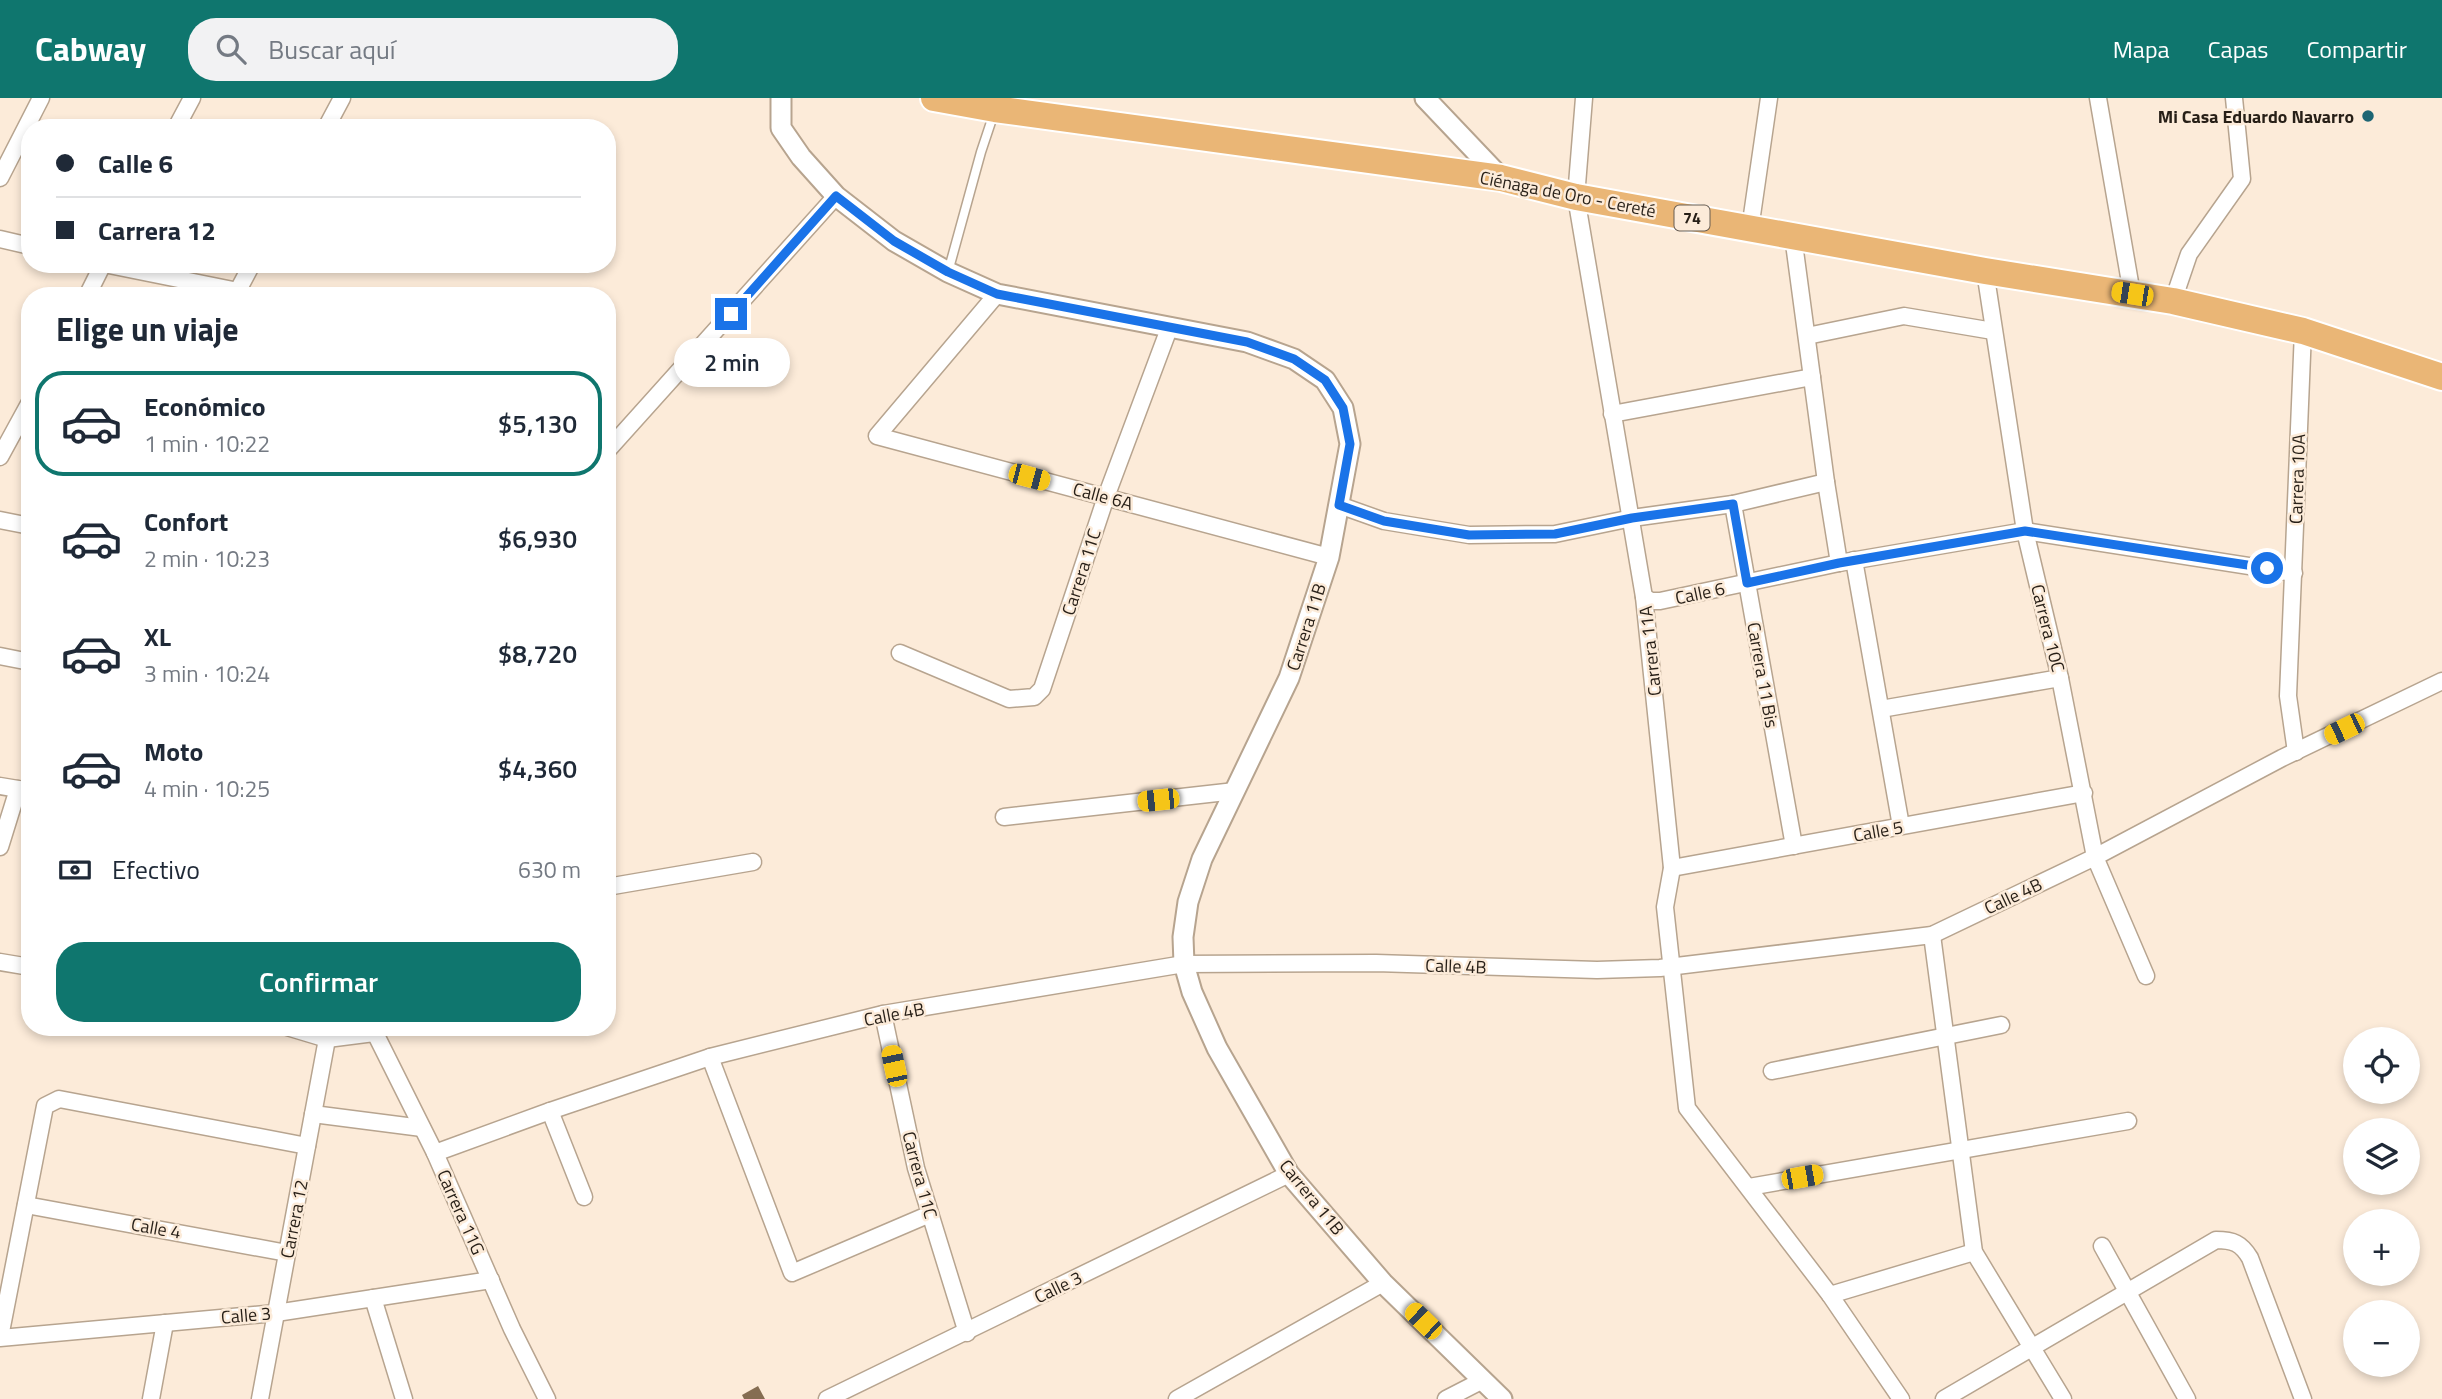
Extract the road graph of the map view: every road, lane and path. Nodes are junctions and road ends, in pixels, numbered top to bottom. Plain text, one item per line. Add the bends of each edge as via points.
1 (41, 98) edge
2 (192, 98) edge
3 (342, 98) edge
4 (780, 98) edge
5 (934, 98) edge
6 (1425, 98) edge
7 (1584, 98) edge
8 (1769, 98) edge
9 (2098, 98) edge
10 (2234, 98) edge
11 (995, 109) junction
12 (30, 119) edge
13 (181, 119) edge
14 (331, 119) edge
15 (21, 137) edge
16 (0, 178) edge
17 (1501, 178) junction
18 (836, 196) junction
19 (1576, 197) junction
20 (1750, 229) junction
21 (1793, 236) junction
22 (0, 239) edge
23 (21, 244) edge
24 (1985, 271) junction
25 (948, 272) junction
26 (145, 273) edge
27 (209, 287) edge
28 (997, 294) junction
29 (2132, 294) junction
30 (2173, 301) junction
31 (1170, 326) junction
32 (1993, 331) junction
33 (2303, 331) junction
34 (1807, 336) junction
35 (1812, 377) junction
36 (2442, 377) edge
37 (1612, 414) junction
38 (21, 418) edge
39 (616, 441) edge
40 (0, 457) edge
41 (1826, 482) junction
42 (1106, 497) junction
43 (1733, 504) junction
44 (1339, 505) junction
45 (1632, 518) junction
46 (0, 520) edge
47 (21, 524) edge
48 (2025, 531) junction
49 (1329, 557) junction
50 (1847, 561) junction
51 (2294, 573) junction
52 (1747, 583) junction
53 (1644, 597) junction
54 (900, 653) dead end
55 (0, 656) edge
56 (21, 660) edge
57 (2060, 678) junction
58 (2442, 681) edge
59 (1881, 709) junction
60 (2295, 752) junction
61 (0, 786) edge
62 (21, 790) edge
63 (1235, 791) junction
64 (2084, 793) junction
65 (21, 797) edge
66 (1004, 817) dead end
67 (1901, 826) junction
68 (1794, 846) junction
69 (0, 847) edge
70 (2095, 857) junction
71 (753, 862) dead end
72 (1672, 868) junction
73 (616, 885) edge
74 (1932, 935) junction
75 (0, 962) edge
76 (1184, 964) junction
77 (21, 966) edge
78 (1671, 967) junction
79 (2146, 976) dead end
80 (883, 1014) junction
81 (2001, 1025) dead end
82 (317, 1036) edge
83 (342, 1036) edge
84 (376, 1036) edge
85 (1946, 1038) junction
86 (327, 1039) junction
87 (710, 1057) junction
88 (1772, 1071) dead end
89 (550, 1111) junction
90 (313, 1114) junction
91 (2128, 1121) dead end
92 (422, 1128) junction
93 (307, 1146) junction
94 (1961, 1149) junction
95 (435, 1153) junction
96 (1289, 1174) junction
97 (1749, 1187) junction
98 (584, 1197) dead end
99 (26, 1205) junction
100 (930, 1214) junction
101 (2102, 1246) dead end
102 (1975, 1252) junction
103 (287, 1253) junction
104 (491, 1280) junction
105 (1383, 1283) junction
106 (2129, 1291) junction
107 (1830, 1295) junction
108 (373, 1298) junction
109 (276, 1313) junction
110 (165, 1323) junction
111 (967, 1333) junction
112 (0, 1337) edge
113 (2032, 1347) junction
114 (1483, 1380) junction
115 (151, 1399) edge
116 (260, 1399) edge
117 (404, 1399) edge
118 (547, 1399) edge
119 (827, 1399) edge
120 (1177, 1399) edge
121 (1446, 1399) edge
122 (1502, 1399) edge
123 (1901, 1399) edge
124 (1944, 1399) edge
125 (2063, 1399) edge
126 (2187, 1399) edge
127 (2303, 1399) edge

1 - 12 street
2 - 13 street
3 - 14 street
4 - 18 street, Carrera 11B via 781,128
5 - 11 highway, Ciénaga de Oro - Cereté / 74
6 - 17 street
7 - 19 street, Carrera 11A
8 - 20 street
9 - 29 street
10 - 30 street via 2242,179 2189,254
11 - 17 highway, Ciénaga de Oro - Cereté / 74
11 - 25 lane
15 - 16 street
17 - 19 highway, Ciénaga de Oro - Cereté / 74
18 - 25 street, Carrera 11B via 894,241
18 - 39 street
19 - 20 highway, Ciénaga de Oro - Cereté / 74
19 - 37 street, Carrera 11A
20 - 21 highway, Ciénaga de Oro - Cereté / 74
21 - 24 highway, Ciénaga de Oro - Cereté / 74
21 - 34 street
22 - 23 street
24 - 29 highway, Ciénaga de Oro - Cereté / 74
24 - 32 street, Carrera 10C
25 - 28 street, Carrera 11B
26 - 27 street
28 - 31 street, Carrera 11B
28 - 42 street, Calle 6A via 877,436
29 - 30 highway, Ciénaga de Oro - Cereté / 74
30 - 33 highway, Ciénaga de Oro - Cereté / 74
31 - 42 street, Carrera 11C
31 - 44 street, Carrera 11B via 1247,342 1294,359 1325,380 1343,408 1350,444
32 - 34 street via 1905,316
32 - 48 street, Carrera 10C
33 - 36 highway, Ciénaga de Oro - Cereté / 74
33 - 51 street, Carrera 10A
34 - 35 street
35 - 37 street
35 - 41 street
37 - 45 street, Carrera 11A
38 - 40 street
41 - 43 street
41 - 50 street
42 - 49 street, Calle 6A
42 - 54 street, Carrera 11C via 1042,689 1034,697 1009,699
43 - 45 street
43 - 52 street, Carrera 11 Bis
44 - 45 street via 1384,521 1469,535 1555,534
44 - 49 street, Carrera 11B
45 - 53 street, Carrera 11A
46 - 47 street
48 - 50 street, Calle 6
48 - 51 street, Calle 6
48 - 57 street, Carrera 10C
49 - 63 street, Carrera 11B via 1289,678
50 - 52 street, Calle 6
50 - 59 street
51 - 60 street, Carrera 10A via 2288,696
52 - 53 street, Calle 6 via 1660,601
52 - 68 street, Carrera 11 Bis
53 - 72 street, Carrera 11A
55 - 56 street
57 - 59 street
57 - 64 street, Carrera 10C
58 - 60 street, Calle 4B
59 - 67 street
60 - 70 street, Calle 4B
61 - 62 street
63 - 66 street
63 - 76 street, Carrera 11B via 1202,859 1188,902
64 - 67 street, Calle 5
64 - 70 street, Carrera 10C
65 - 69 street
67 - 68 street, Calle 5
68 - 72 street, Calle 5
70 - 74 street, Calle 4B
70 - 79 street, Carrera 10C
71 - 73 street
72 - 78 street, Carrera 11A via 1665,907
74 - 78 street, Calle 4B
74 - 85 street
75 - 77 street
76 - 78 street, Calle 4B
76 - 80 street, Calle 4B
76 - 96 street, Carrera 11B via 1217,1048
78 - 97 street, Carrera 11A via 1687,1108
80 - 87 street, Calle 4B
80 - 100 street, Carrera 11C
81 - 85 street
82 - 86 street
83 - 86 street
84 - 92 street, Carrera 11G
85 - 88 street
85 - 94 street
86 - 90 street, Carrera 12
87 - 89 street, Calle 4B
87 - 100 street via 792,1273
89 - 95 street, Calle 4B
89 - 98 street
90 - 92 street
90 - 93 street, Carrera 12
91 - 94 street
92 - 95 street, Carrera 11G
93 - 99 street via 59,1099 45,1106
93 - 103 street, Carrera 12
94 - 97 street
94 - 102 street
95 - 104 street, Carrera 11G
96 - 105 street, Carrera 11B
96 - 111 street, Calle 3
97 - 107 street, Carrera 11A
99 - 103 street, Calle 4
99 - 112 street
100 - 111 street, Carrera 11C
101 - 106 street
102 - 107 street
102 - 113 street
103 - 109 street, Carrera 12
104 - 108 street, Calle 3
104 - 118 street, Carrera 11G
105 - 114 street, Carrera 11B
105 - 120 street
106 - 113 street
106 - 126 street
106 - 127 street via 2216,1240 2232,1240 2243,1247 2254,1270
107 - 123 street, Carrera 11A
108 - 109 street, Calle 3
108 - 117 street
109 - 110 street, Calle 3
109 - 116 street, Carrera 12
110 - 112 street, Calle 3
110 - 115 street
111 - 119 street, Calle 3
113 - 124 street
113 - 125 street
114 - 121 street
114 - 122 street, Carrera 11B

